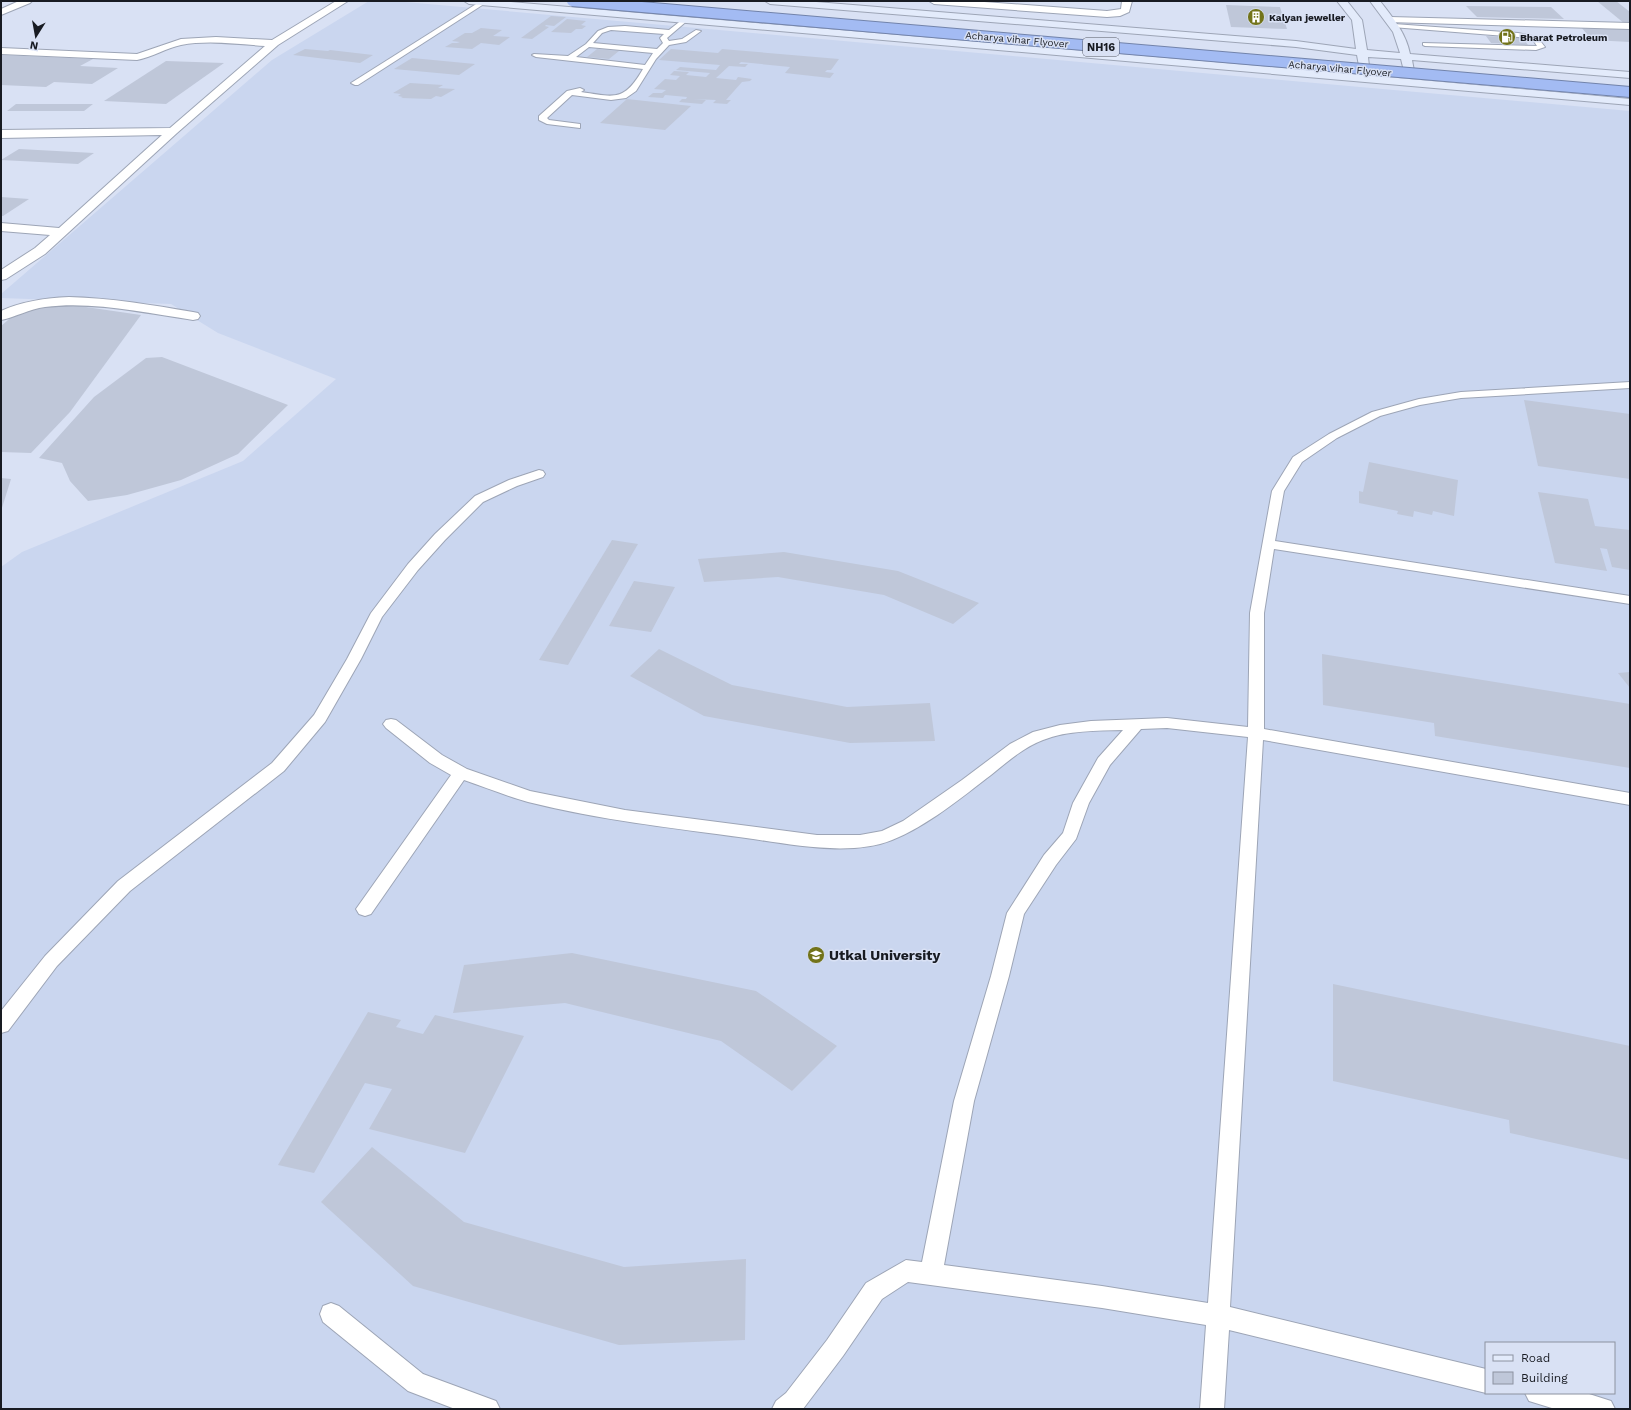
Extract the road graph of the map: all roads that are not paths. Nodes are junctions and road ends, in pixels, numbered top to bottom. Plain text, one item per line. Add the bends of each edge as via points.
1 (27, 1) edge
2 (343, 1) edge
3 (468, 1) edge
4 (572, 1) edge
5 (661, 1) edge
6 (770, 1) edge
7 (934, 1) edge
8 (1127, 1) edge
9 (1342, 1) edge
10 (1375, 1) edge
11 (484, 2) junction
12 (1, 12) edge
13 (685, 20) junction
14 (1394, 26) junction
15 (1630, 26) edge
16 (670, 32) junction
17 (698, 32) dead end
18 (1330, 40) dead end
19 (1418, 41) junction
20 (274, 43) junction
21 (667, 43) junction
22 (1296, 44) junction
23 (588, 45) junction
24 (1, 51) edge
25 (658, 51) junction
26 (1362, 53) junction
27 (536, 55) dead end
28 (1405, 56) junction
29 (570, 58) junction
30 (1474, 62) junction
31 (647, 67) junction
32 (1630, 75) edge
33 (1366, 79) junction
34 (1630, 81) edge
35 (1411, 82) junction
36 (355, 83) dead end
37 (1630, 92) edge
38 (1630, 102) edge
39 (577, 126) dead end
40 (173, 131) junction
41 (1, 134) edge
42 (1, 227) edge
43 (62, 232) junction
44 (1, 276) edge
45 (1, 316) edge
46 (193, 316) dead end
47 (1630, 385) edge
48 (538, 474) dead end
49 (1268, 544) junction
50 (1630, 600) edge
51 (391, 724) dead end
52 (1137, 724) junction
53 (1256, 733) junction
54 (461, 773) junction
55 (1630, 799) edge
56 (365, 909) dead end
57 (1, 1025) edge
58 (931, 1274) junction
59 (331, 1314) dead end
60 (1219, 1316) junction
61 (1485, 1381) edge
62 (1541, 1394) edge
63 (488, 1409) edge
64 (784, 1409) edge
65 (1212, 1409) edge
66 (1603, 1409) edge

1 - 12 street
2 - 20 street
3 - 11 street
4 - 37 highway, Acharya vihar Flyover / NH16, bridge
5 - 34 highway, Acharya vihar Flyover / NH16
6 - 22 street
7 - 8 street via 1107,14 1126,10
9 - 26 street via 1357,20 1355,32
10 - 14 street
11 - 13 street
11 - 36 lane
13 - 16 lane
13 - 33 street
14 - 15 street
14 - 19 street
14 - 19 lane via 1518,34 1535,38 1542,47
14 - 28 street via 1403,43
16 - 21 lane via 663,38
16 - 23 lane via 610,28 600,32
17 - 21 lane via 690,39
18 - 22 street
19 - 30 street
20 - 24 street via 182,42 152,55 137,57
20 - 40 street
21 - 25 lane
22 - 26 street
23 - 25 lane
23 - 29 lane
25 - 31 lane
26 - 28 street
26 - 33 street
27 - 29 lane
28 - 30 street
28 - 35 street
29 - 31 lane
30 - 32 street
31 - 39 lane via 631,92 616,98 570,93 542,118 547,122
33 - 35 street
35 - 38 street
40 - 41 street
40 - 43 street
42 - 43 street
43 - 44 street via 40,251
45 - 46 street via 33,303 67,301 126,306
47 - 49 lane via 1461,395 1419,402 1376,414 1333,436 1297,460 1278,491
48 - 57 lane via 479,499 440,537 413,567 376,616 320,718 278,767 124,886 51,960
49 - 50 lane
49 - 53 lane via 1257,613
51 - 54 lane via 436,759
52 - 53 lane via 1167,723
52 - 54 lane via 1091,726 1038,736 1015,748 909,825 885,836 860,841 817,841 625,816 528,796
52 - 58 lane via 1104,762 1081,803 1070,835 1050,860 1016,913 964,1101
53 - 55 lane
53 - 60 lane
54 - 56 lane
58 - 60 lane
58 - 64 lane via 906,1272 874,1290 826,1360 794,1401
59 - 63 lane via 416,1383
60 - 61 lane
60 - 65 lane
62 - 66 lane

